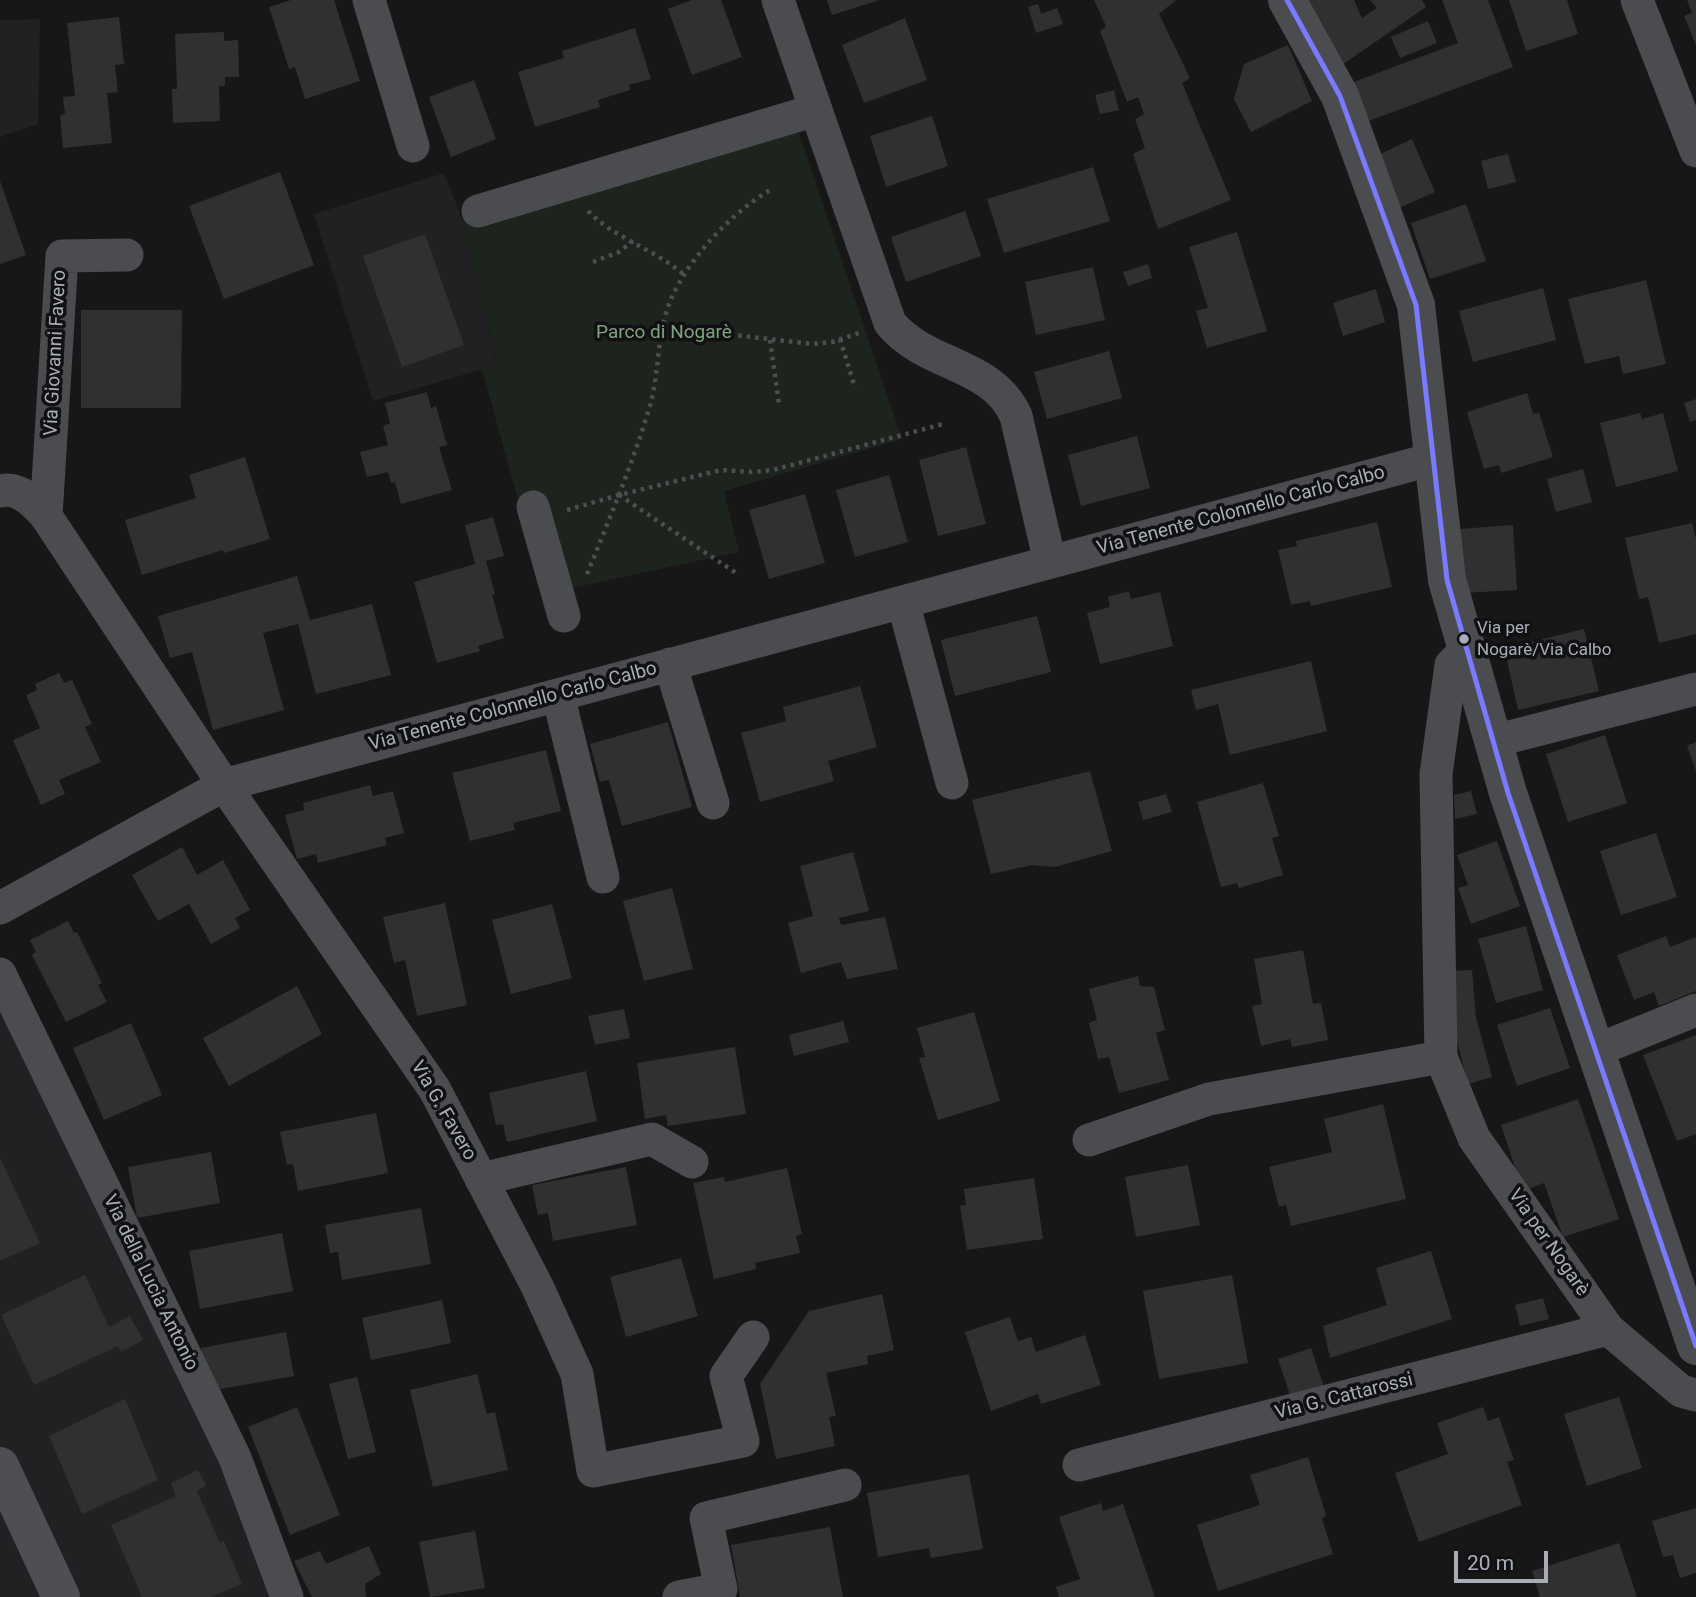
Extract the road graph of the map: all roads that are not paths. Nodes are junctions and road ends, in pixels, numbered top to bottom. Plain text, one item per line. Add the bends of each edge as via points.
1 (369, 0) edge
2 (779, 0) edge
3 (1287, 0) edge
4 (1637, 0) edge
5 (816, 110) junction
6 (413, 146) dead end
7 (1696, 151) edge
8 (478, 211) dead end
9 (127, 256) dead end
10 (1433, 459) junction
11 (0, 491) edge
12 (535, 513) road end
13 (46, 516) junction
14 (1049, 562) junction
15 (904, 602) junction
16 (564, 616) dead end
17 (1467, 649) junction
18 (670, 664) junction
19 (1696, 689) edge
20 (558, 695) junction
21 (1494, 741) junction
22 (952, 783) dead end
23 (224, 785) junction
24 (713, 803) dead end
25 (603, 877) dead end
26 (0, 908) edge
27 (0, 974) edge
28 (1696, 1010) edge
29 (1597, 1050) junction
30 (1441, 1057) junction
31 (1089, 1140) dead end
32 (692, 1162) dead end
33 (481, 1179) junction
34 (1689, 1302) edge
35 (1608, 1329) junction
36 (753, 1337) dead end
37 (1696, 1346) edge
38 (1696, 1395) edge
39 (1079, 1465) dead end
40 (0, 1466) edge
41 (845, 1485) dead end
42 (61, 1597) edge
43 (287, 1597) edge
44 (679, 1597) edge

1 - 6 street
2 - 5 street
3 - 10 street via 1340,96 1416,305
4 - 7 street
5 - 8 street
5 - 14 street via 890,323 908,342 986,380 1009,400
9 - 13 street, Via Giovanni Favero via 62,256
10 - 14 street, Via Tenente Colonnello Carlo Calbo
10 - 17 street via 1447,580
11 - 13 street via 19,492
12 - 16 street
13 - 23 street
14 - 15 street, Via Tenente Colonnello Carlo Calbo
15 - 18 street, Via Tenente Colonnello Carlo Calbo
15 - 22 street
17 - 21 street
17 - 30 street, Via per Nogarè via 1451,666 1436,774
18 - 20 street, Via Tenente Colonnello Carlo Calbo
18 - 24 street
19 - 21 street
20 - 23 street, Via Tenente Colonnello Carlo Calbo
20 - 25 street
21 - 29 street
23 - 26 street, Via Tenente Colonnello Carlo Calbo
23 - 33 street, Via G. Favero via 435,1090
27 - 43 street, Via della Lucia Antonio via 235,1458
28 - 29 street
29 - 34 street
30 - 31 street via 1209,1099
30 - 35 street, Via per Nogarè via 1474,1138
32 - 33 street via 652,1139
33 - 36 street, Via G. Favero via 577,1374 593,1471 743,1441 726,1377
34 - 37 street
35 - 38 street, Via per Nogarè via 1681,1391
35 - 39 street, Via G. Cattarossi
40 - 42 main road
41 - 44 street via 706,1518 720,1589

